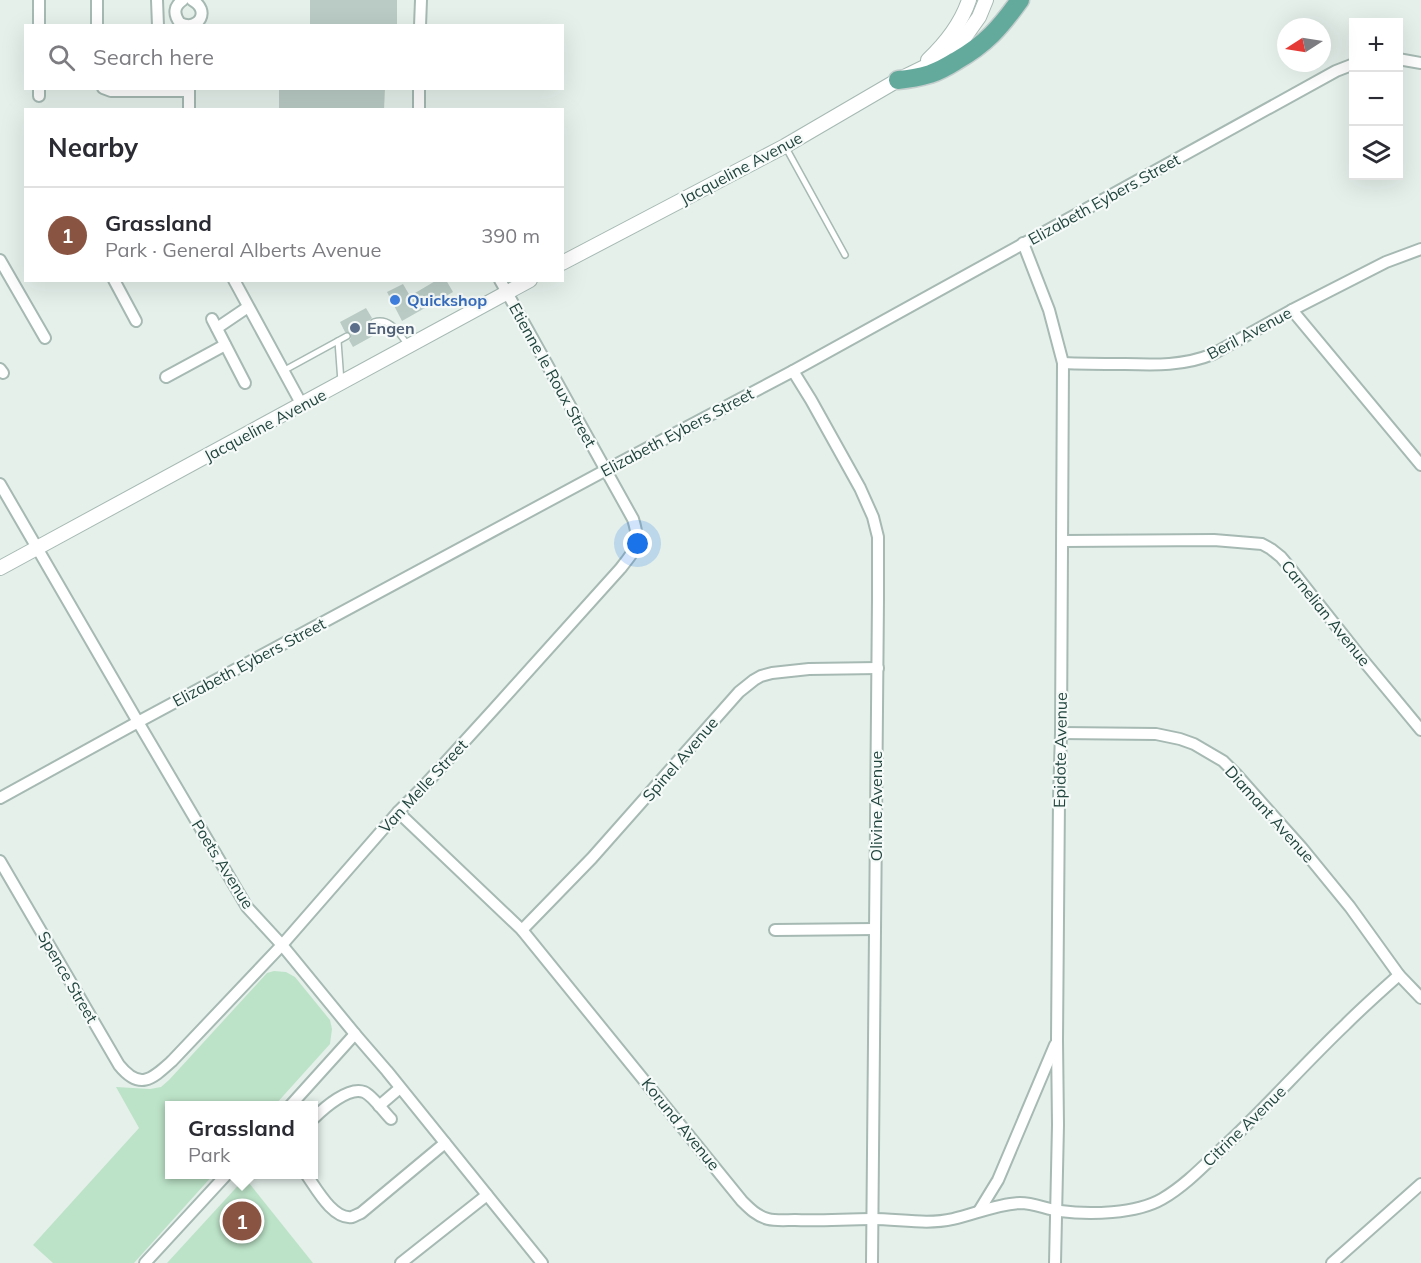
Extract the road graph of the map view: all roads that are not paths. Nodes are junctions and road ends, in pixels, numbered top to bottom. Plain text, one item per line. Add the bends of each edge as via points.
1 (39, 0) edge
2 (97, 0) edge
3 (157, 0) edge
4 (182, 0) edge
5 (421, 0) edge
6 (969, 0) edge
7 (986, 0) edge
8 (1020, 0) edge
9 (195, 1) edge
10 (39, 24) edge
11 (97, 24) edge
12 (158, 24) edge
13 (186, 24) edge
14 (192, 24) edge
15 (420, 24) edge
16 (1403, 60) edge
17 (1421, 63) edge
18 (1349, 66) edge
19 (918, 69) junction
20 (898, 80) junction
21 (108, 90) edge
22 (189, 90) edge
23 (419, 90) edge
24 (189, 108) edge
25 (419, 108) edge
26 (785, 146) junction
27 (1023, 243) junction
28 (1421, 249) edge
29 (845, 255) dead end
30 (0, 260) edge
31 (564, 262) edge
32 (115, 282) edge
33 (235, 282) edge
34 (521, 282) edge
35 (504, 286) edge
36 (248, 307) junction
37 (1292, 310) junction
38 (136, 321) dead end
39 (374, 322) dead end
40 (347, 336) dead end
41 (45, 338) dead end
42 (338, 341) junction
43 (225, 345) junction
44 (409, 346) junction
45 (1063, 363) junction
46 (283, 371) junction
47 (793, 371) junction
48 (166, 376) dead end
49 (245, 382) dead end
50 (341, 384) junction
51 (302, 405) junction
52 (1421, 465) edge
53 (606, 470) junction
54 (0, 484) edge
55 (1063, 541) junction
56 (38, 548) junction
57 (0, 568) edge
58 (878, 668) junction
59 (138, 722) junction
60 (1421, 730) edge
61 (1061, 733) junction
62 (0, 798) edge
63 (398, 812) junction
64 (0, 861) edge
65 (875, 929) junction
66 (522, 930) junction
67 (775, 930) dead end
68 (282, 945) junction
69 (1399, 975) junction
70 (1421, 998) edge
71 (355, 1034) junction
72 (1057, 1040) junction
73 (145, 1080) joint
74 (400, 1088) junction
75 (295, 1101) edge
76 (379, 1106) junction
77 (318, 1114) edge
78 (391, 1119) dead end
79 (445, 1143) junction
80 (222, 1179) edge
81 (310, 1179) edge
82 (1421, 1184) edge
83 (487, 1195) junction
84 (979, 1210) junction
85 (1057, 1210) junction
86 (873, 1219) junction
87 (145, 1263) edge
88 (401, 1263) edge
89 (542, 1263) edge
90 (872, 1263) edge
91 (1055, 1263) edge
92 (1332, 1263) edge

1 - 10 street
2 - 11 street
3 - 12 street
4 - 13 street via 175,14
5 - 15 street
6 - 19 street, Jacqueline Avenue via 957,27
7 - 19 street, Jacqueline Avenue via 962,41 941,59
8 - 20 main road via 982,45 933,73
9 - 14 street via 201,8 201,17
16 - 17 street
18 - 27 street, Elizabeth Eybers Street
19 - 20 street, Jacqueline Avenue
20 - 26 street, Jacqueline Avenue
21 - 22 street
22 - 24 street
23 - 25 street
26 - 29 lane
26 - 31 street, Jacqueline Avenue
27 - 45 street, Epidote Avenue via 1049,310
27 - 47 street, Elizabeth Eybers Street
28 - 37 street, Beril Avenue via 1386,261
30 - 41 street
32 - 38 street
33 - 36 street
34 - 35 street, Jacqueline Avenue
35 - 44 street, Jacqueline Avenue
35 - 53 street, Etienne le Roux Street
36 - 43 street via 214,323
36 - 46 street
37 - 45 street, Beril Avenue via 1213,354 1189,362
37 - 52 street
39 - 44 lane via 387,321
40 - 42 lane
42 - 46 lane
42 - 50 lane
43 - 48 street
43 - 49 street
44 - 50 street, Jacqueline Avenue
45 - 55 street, Epidote Avenue
46 - 51 street
47 - 53 street, Elizabeth Eybers Street
47 - 58 street, Olivine Avenue via 873,517 878,537
50 - 51 street, Jacqueline Avenue
51 - 56 street, Jacqueline Avenue
53 - 59 street, Elizabeth Eybers Street
53 - 63 street, Van Melle Street via 633,519 638,537 633,550
54 - 56 street, Poets Avenue
55 - 60 street, Carnelian Avenue via 1214,540 1262,544 1281,557
55 - 61 street, Epidote Avenue
56 - 57 street, Jacqueline Avenue
56 - 59 street, Poets Avenue
58 - 65 street, Olivine Avenue
58 - 66 street, Spinel Avenue via 783,671 754,680
59 - 62 street, Elizabeth Eybers Street
59 - 68 street, Poets Avenue via 247,906
61 - 69 street, Diamant Avenue via 1156,734 1194,744 1223,761 1301,847
61 - 72 street, Epidote Avenue
63 - 66 street, Korund Avenue
63 - 68 street, Van Melle Street
64 - 73 street, Spence Street via 119,1065 131,1077
65 - 67 street
65 - 86 street, Olivine Avenue
66 - 86 street, Korund Avenue via 753,1212 770,1220
68 - 71 street, Poets Avenue
68 - 73 street, Van Melle Street via 172,1061
69 - 70 street, Diamant Avenue
69 - 85 street, Citrine Avenue via 1260,1112 1162,1199 1124,1210
71 - 74 street, Poets Avenue
71 - 75 street
72 - 84 street via 998,1180
72 - 85 street, Epidote Avenue
74 - 76 street
74 - 79 street, Poets Avenue
76 - 77 street via 365,1092 356,1090
76 - 78 street
79 - 81 street via 361,1213 351,1217 340,1216 332,1209
79 - 83 street, Poets Avenue
80 - 87 street
82 - 92 street
83 - 88 street
83 - 89 street, Poets Avenue
84 - 85 street, Korund Avenue via 1018,1203
84 - 86 street, Korund Avenue via 953,1219
85 - 91 street, Epidote Avenue
86 - 90 street, Olivine Avenue

